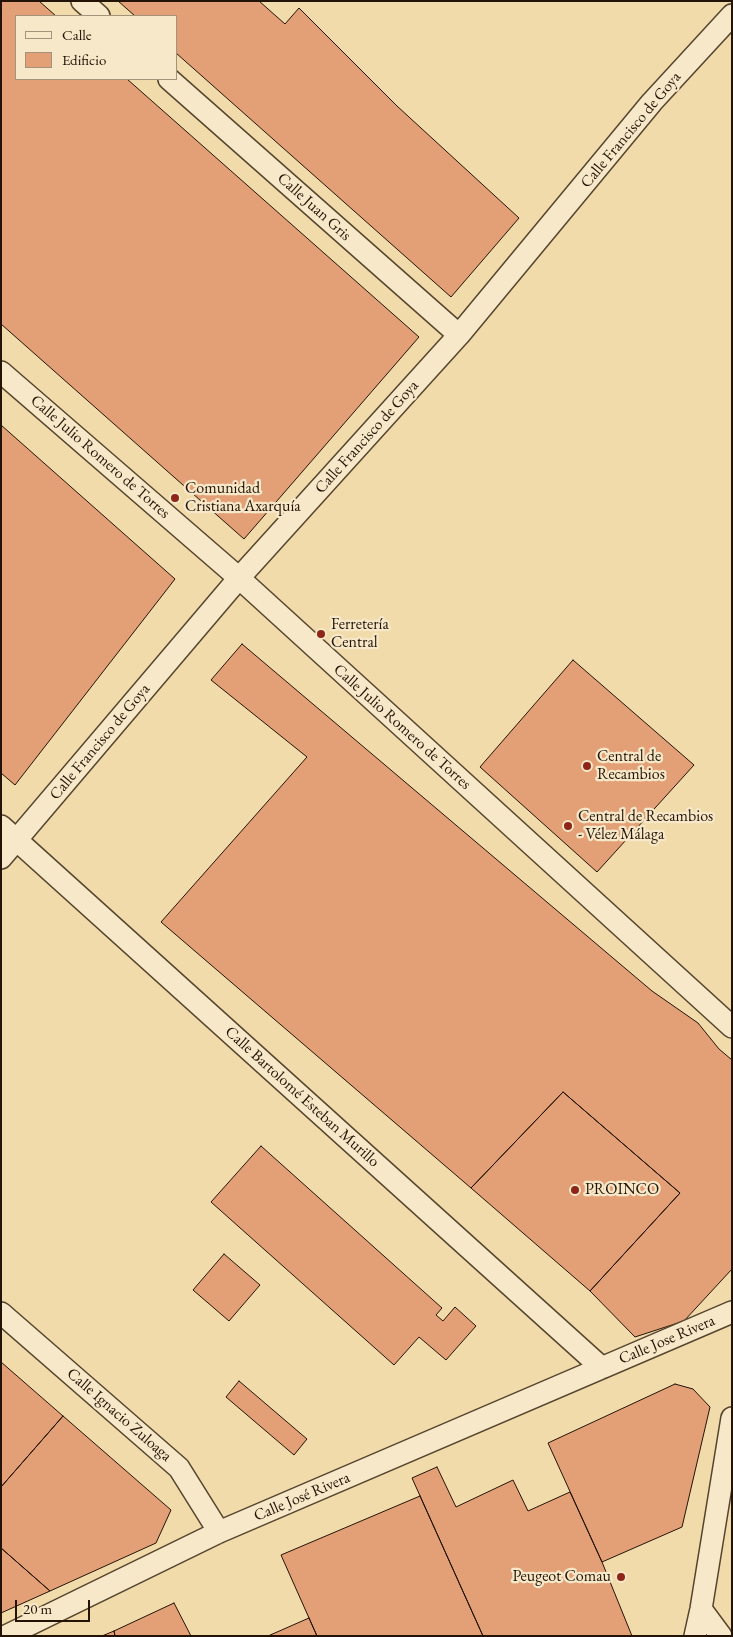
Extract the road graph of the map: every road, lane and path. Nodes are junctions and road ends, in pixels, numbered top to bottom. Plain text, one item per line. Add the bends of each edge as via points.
1 (82, 1) edge
2 (98, 15) edge
3 (732, 15) edge
4 (170, 80) edge
5 (459, 335) junction
6 (1, 372) edge
7 (239, 578) junction
8 (9, 833) edge
9 (1, 858) edge
10 (732, 1027) edge
11 (732, 1312) edge
12 (1, 1313) edge
13 (602, 1368) junction
14 (732, 1418) edge
15 (219, 1532) junction
16 (701, 1609) junction
17 (6, 1636) edge
18 (695, 1636) edge
19 (720, 1636) edge

1 - 2 street
3 - 5 street, Calle Francisco de Goya via 652,102
4 - 5 street, Calle Juan Gris
5 - 7 street, Calle Francisco de Goya
6 - 7 street, Calle Julio Romero de Torres
7 - 8 street, Calle Francisco de Goya
7 - 10 street, Calle Julio Romero de Torres
8 - 9 street, Calle Francisco de Goya
8 - 13 street, Calle Bartolomé Esteban Murillo
11 - 13 street, Calle Jose Rivera
12 - 15 street, Calle Ignacio Zuloaga via 179,1468
13 - 15 street, Calle José Rivera
14 - 16 street
15 - 17 street, Calle José Rivera
16 - 18 street
16 - 19 street

